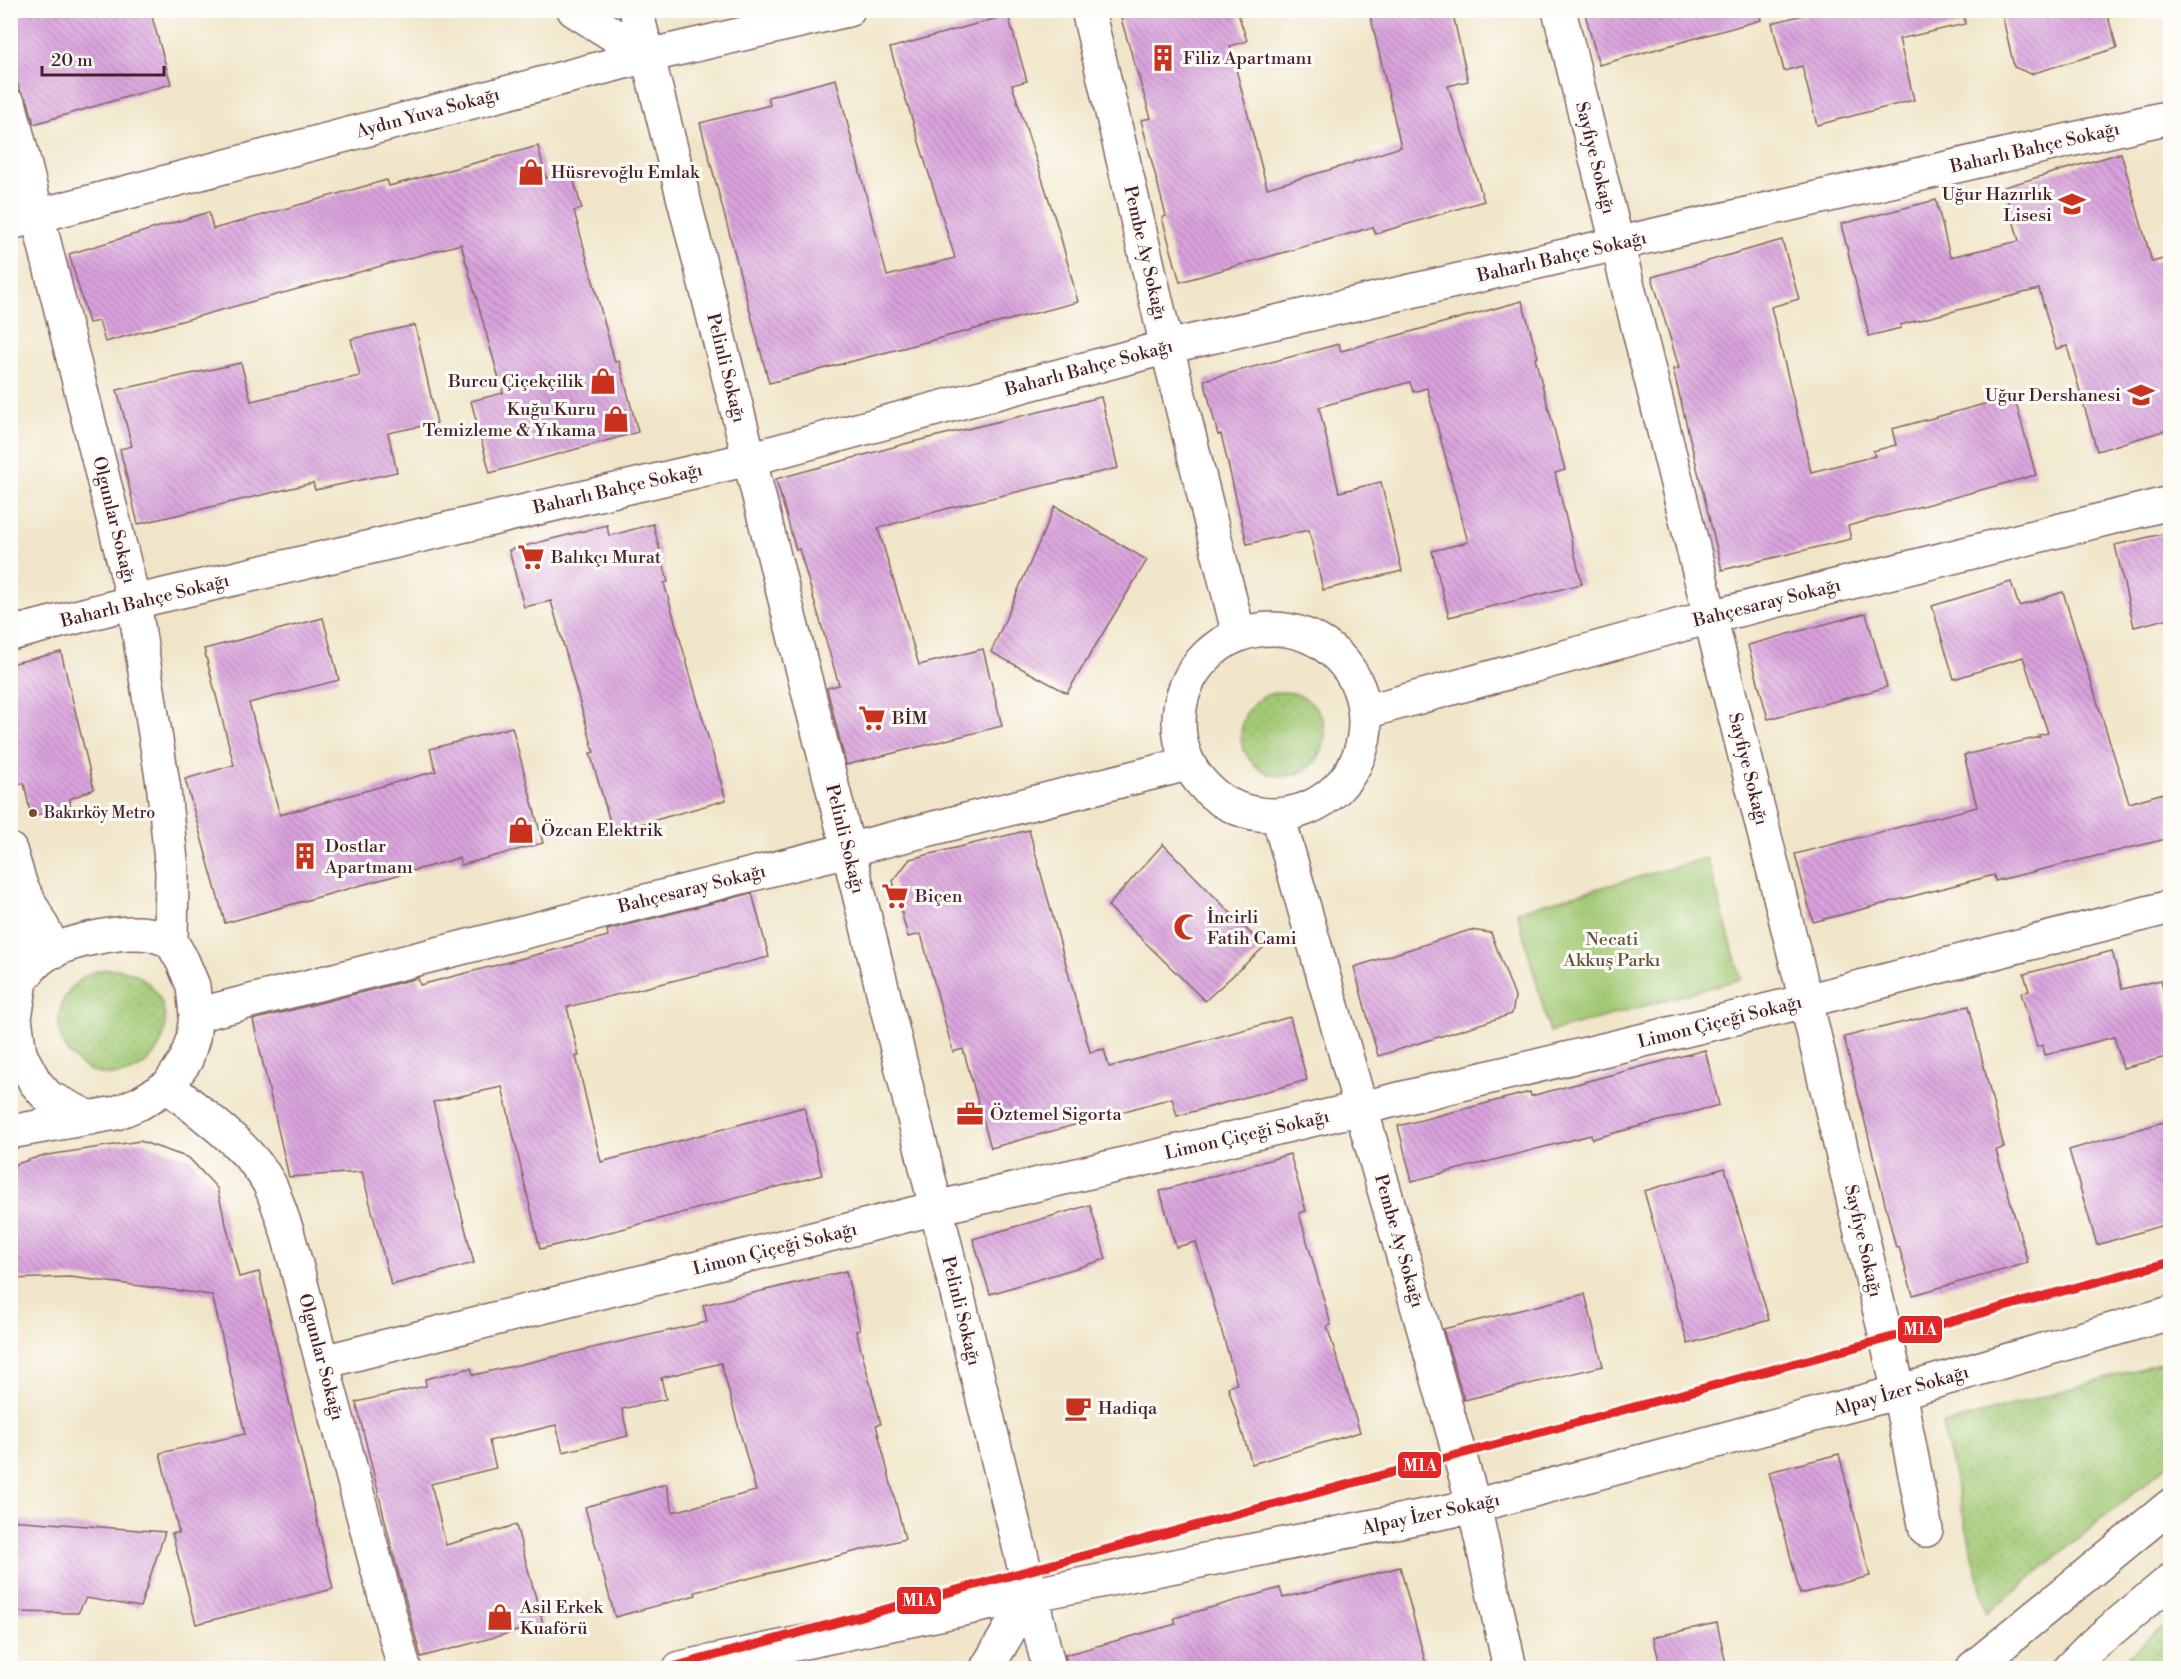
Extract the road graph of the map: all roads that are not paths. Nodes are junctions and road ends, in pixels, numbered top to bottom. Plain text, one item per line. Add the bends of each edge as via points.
1 (574, 10) edge
2 (636, 10) edge
3 (848, 10) edge
4 (1088, 10) edge
5 (1559, 10) edge
6 (647, 56) junction
7 (10, 106) edge
8 (2170, 117) edge
9 (25, 219) edge
10 (1616, 245) junction
11 (1167, 347) junction
12 (749, 459) junction
13 (2170, 504) edge
14 (134, 602) junction
15 (1710, 617) junction
16 (10, 634) edge
17 (1239, 635) junction
18 (1365, 712) junction
19 (1187, 764) junction
20 (1278, 816) junction
21 (848, 849) junction
22 (10, 850) edge
23 (2170, 907) edge
24 (10, 930) edge
25 (171, 941) junction
26 (32, 971) edge
27 (1806, 1001) junction
28 (196, 1015) junction
29 (168, 1086) junction
30 (1362, 1108) junction
31 (90, 1118) junction
32 (10, 1132) edge
33 (936, 1208) junction
34 (2170, 1313) edge
35 (323, 1362) junction
36 (1899, 1392) junction
37 (1474, 1506) junction
38 (2170, 1506) edge
39 (1926, 1530) dead end
40 (2170, 1581) edge
41 (1030, 1595) junction
42 (404, 1668) edge
43 (680, 1668) edge
44 (987, 1668) edge
45 (1049, 1668) edge
46 (1510, 1668) edge
47 (1973, 1668) edge
48 (2070, 1668) edge

1 - 6 street
2 - 6 street, Pelinli Sokağı
3 - 6 street, Aydın Yuva Sokağı
4 - 11 street, Pembe Ay Sokağı
5 - 10 street, Sayfiye Sokağı
6 - 9 street, Aydın Yuva Sokağı
6 - 12 street, Pelinli Sokağı
7 - 9 street, Olgunlar Sokağı
8 - 10 street, Baharlı Bahçe Sokağı
9 - 14 street, Olgunlar Sokağı
10 - 11 street, Baharlı Bahçe Sokağı
10 - 15 street, Sayfiye Sokağı
11 - 12 street, Baharlı Bahçe Sokağı
11 - 17 street, Pembe Ay Sokağı
12 - 14 street, Baharlı Bahçe Sokağı
12 - 21 street, Pelinli Sokağı
13 - 15 street, Bahçesaray Sokağı
14 - 16 street, Baharlı Bahçe Sokağı
14 - 25 street, Olgunlar Sokağı via 164,790 172,871
15 - 18 street, Bahçesaray Sokağı
15 - 27 street, Sayfiye Sokağı
17 - 18 street via 1266,629 1295,632 1321,643 1343,661 1358,685
17 - 19 street via 1212,650 1191,674 1180,703 1178,734
18 - 20 street via 1364,737 1357,761 1343,782 1325,799
19 - 20 street via 1203,786 1225,803 1250,813
19 - 21 street, Bahçesaray Sokağı
20 - 30 street, Pembe Ay Sokağı
21 - 28 street, Bahçesaray Sokağı
21 - 33 street, Pelinli Sokağı
22 - 26 street via 21,886
23 - 27 street, Limon Çiçeği Sokağı
24 - 26 street
25 - 26 street via 149,934 104,935 76,942
25 - 28 street via 193,986
26 - 31 street via 15,1018 20,1054 48,1097
27 - 30 street, Limon Çiçeği Sokağı
27 - 36 street, Sayfiye Sokağı
28 - 29 street via 186,1060
29 - 31 street via 116,1113
29 - 35 street, Olgunlar Sokağı via 234,1140 269,1183 287,1231
30 - 33 street, Limon Çiçeği Sokağı
30 - 37 street, Pembe Ay Sokağı
31 - 32 street
33 - 35 street, Limon Çiçeği Sokağı
33 - 41 street, Pelinli Sokağı
34 - 36 street, Alpay İzer Sokağı
35 - 42 street, Olgunlar Sokağı
36 - 37 street, Alpay İzer Sokağı
36 - 39 street, Sayfiye Sokağı
37 - 41 street, Alpay İzer Sokağı
37 - 46 street, Pembe Ay Sokağı
38 - 47 street
40 - 48 street
41 - 43 street, Alpay İzer Sokağı
41 - 44 street
41 - 45 street, Pelinli Sokağı

